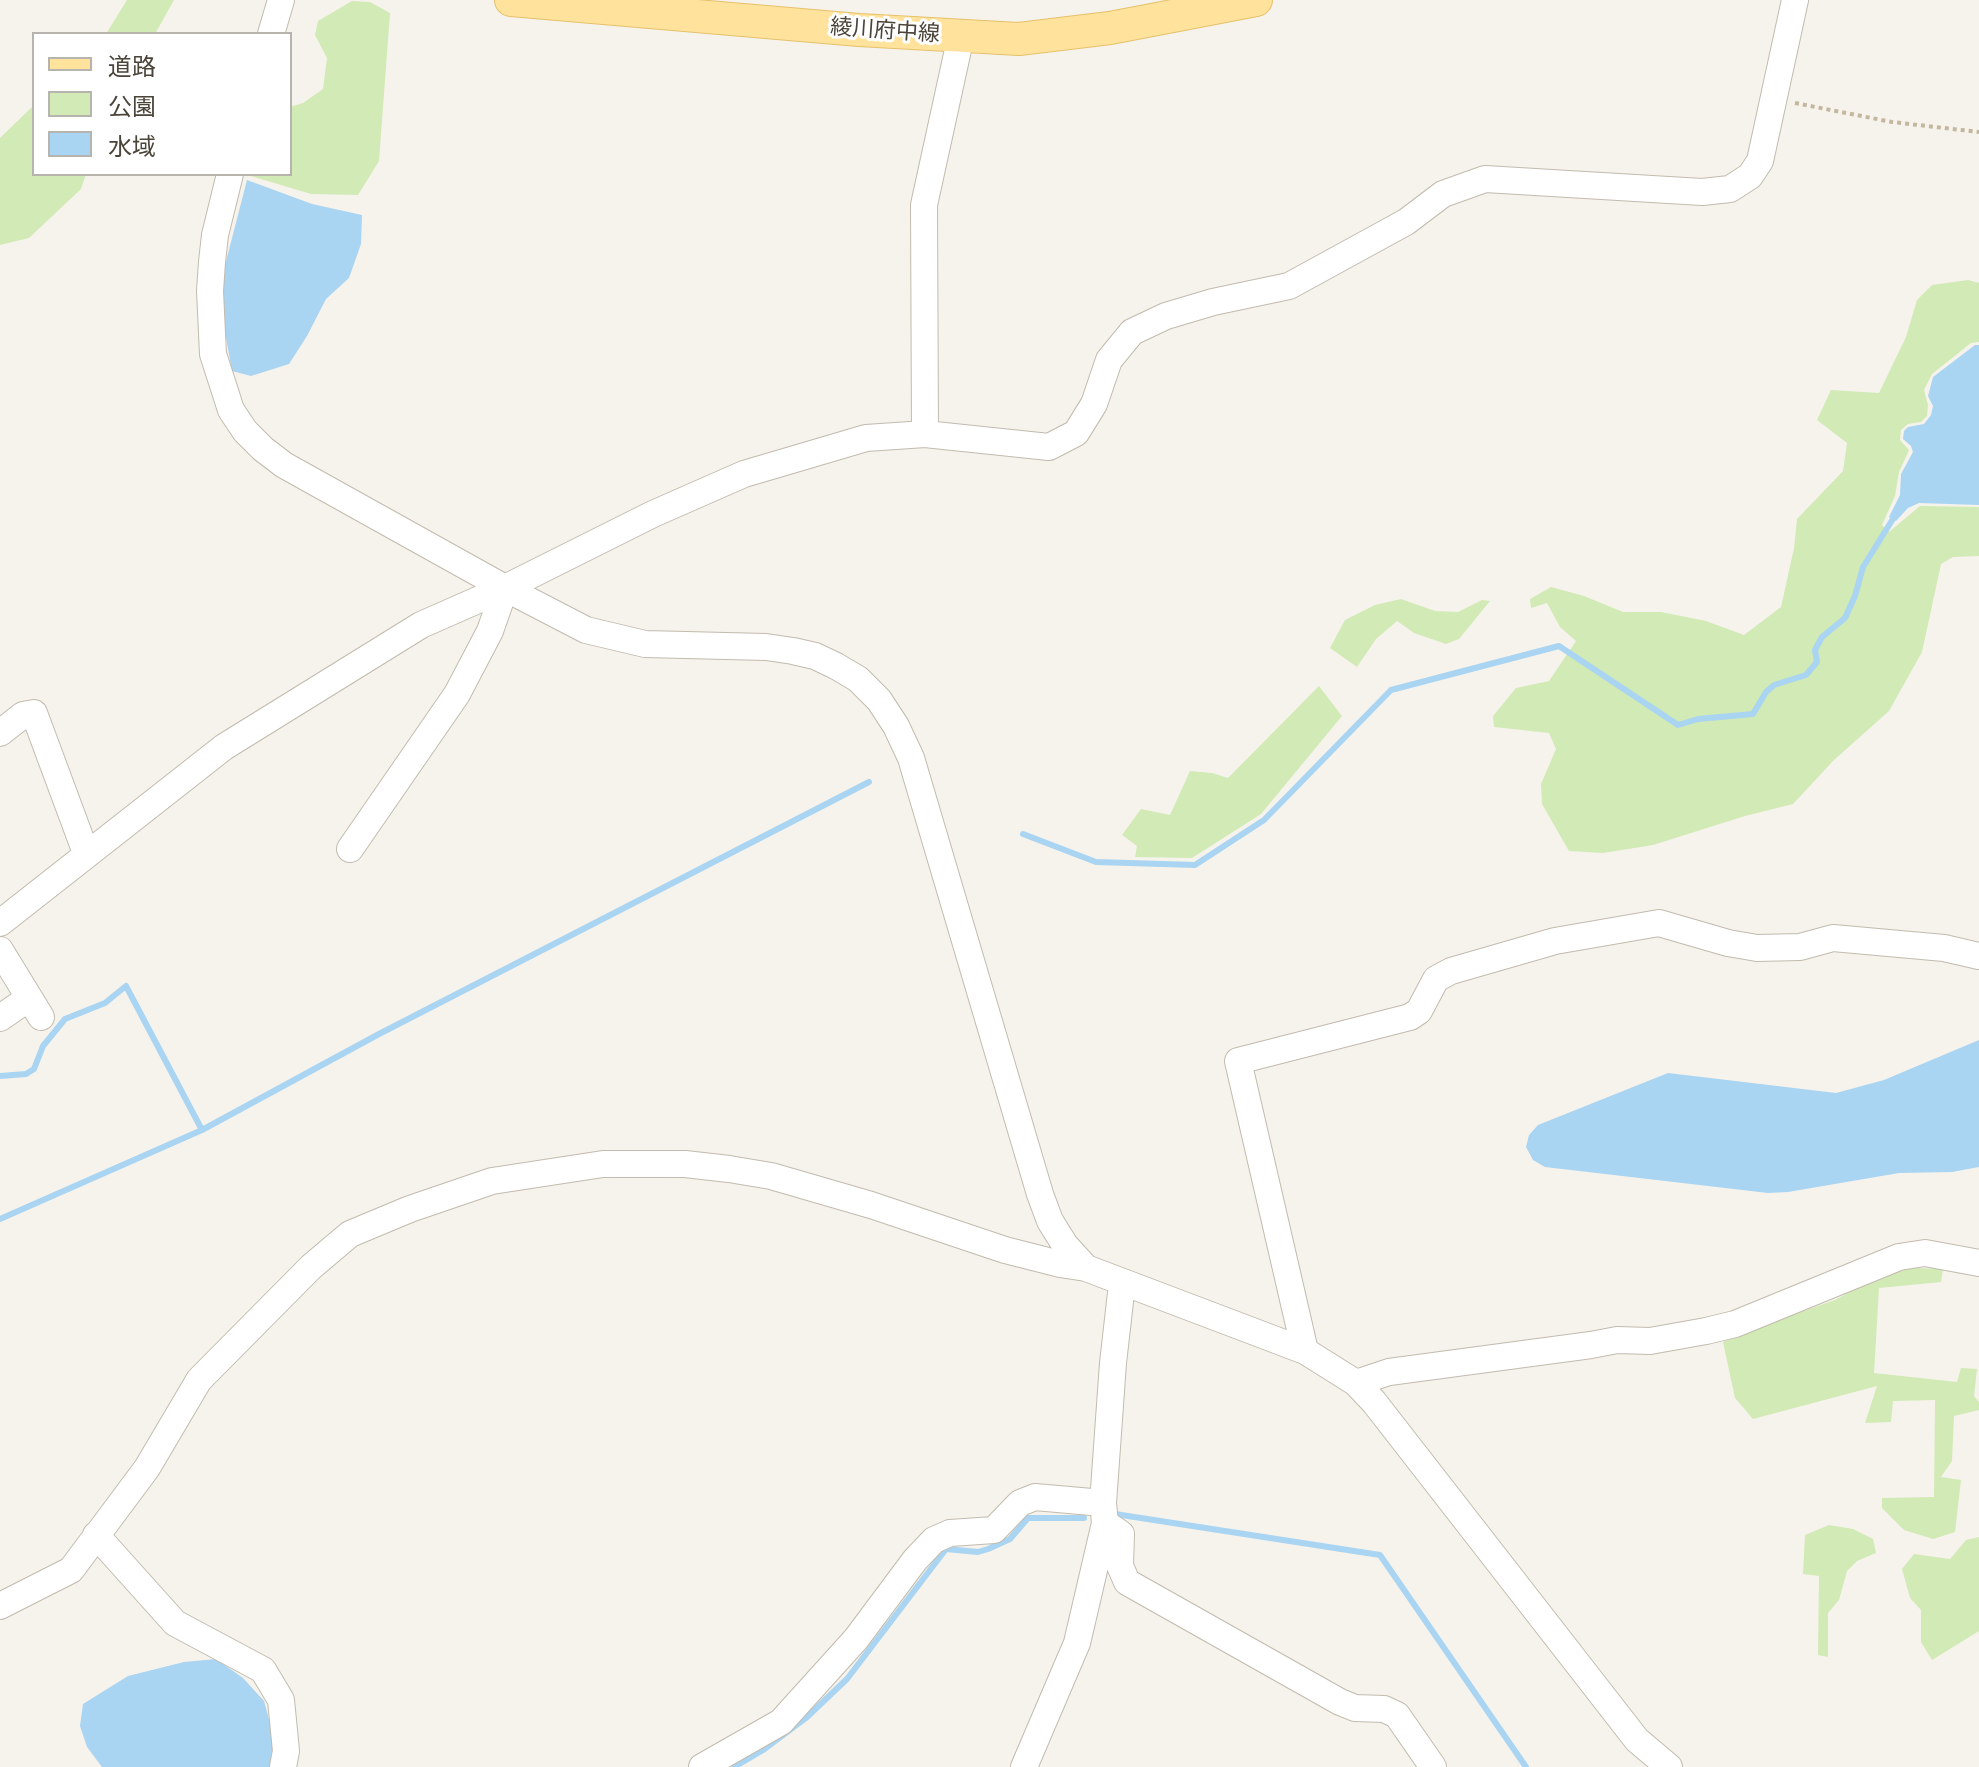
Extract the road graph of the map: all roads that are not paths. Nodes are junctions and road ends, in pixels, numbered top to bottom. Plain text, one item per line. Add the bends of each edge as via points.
1 (281, 0) edge
2 (511, 0) edge
3 (1256, 0) edge
4 (1795, 0) edge
5 (272, 32) edge
6 (961, 36) junction
7 (230, 176) edge
8 (925, 434) junction
9 (505, 588) junction
10 (0, 733) edge
11 (350, 849) dead end
12 (86, 853) junction
13 (0, 923) edge
14 (0, 950) edge
15 (1979, 956) edge
16 (0, 1018) edge
17 (1979, 1263) edge
18 (1086, 1268) junction
19 (1122, 1284) junction
20 (1305, 1351) junction
21 (1356, 1383) junction
22 (1104, 1513) junction
23 (96, 1535) junction
24 (0, 1606) edge
25 (283, 1767) edge
26 (702, 1767) edge
27 (1024, 1767) edge
28 (1433, 1767) edge
29 (1669, 1767) edge

1 - 5 street
2 - 6 main road, 綾川府中線
3 - 6 main road, 綾川府中線 via 1079,32 1019,39
4 - 8 street via 1760,161 1750,176 1730,189 1702,192 1485,179 1443,194 1406,222 1289,286 1213,302 1132,332 1109,360 1094,404 1076,433 1049,447
6 - 8 street via 924,205
7 - 9 street via 215,235 211,322 220,384 238,421 284,465
8 - 9 street via 866,438 744,474
9 - 11 street via 490,631 457,694
9 - 12 street via 421,625 224,747
9 - 18 street via 586,630 619,638 672,647 766,647 815,656 858,679 879,700 911,758 1040,1194 1050,1221
10 - 12 street via 34,713
12 - 13 street
14 - 16 street via 35,1008
15 - 20 street via 1833,938 1800,947 1757,948 1659,923 1555,941 1451,971 1436,979 1419,1011 1410,1017 1238,1061
17 - 21 street via 1925,1253 1899,1257 1706,1331 1389,1372
18 - 19 street
18 - 23 street via 1005,1250 771,1176 729,1169 603,1164 492,1181 350,1234 311,1267 199,1380 147,1468
19 - 20 street
19 - 22 street
20 - 21 street
21 - 29 street via 1637,1740
22 - 26 street via 1035,1497 1020,1503 994,1530 950,1533 934,1540 781,1722
22 - 27 street via 1077,1643
22 - 28 street via 1121,1534 1120,1566 1127,1582 1340,1702 1397,1715
23 - 24 street via 71,1570
23 - 25 street via 175,1623 263,1670 281,1700

